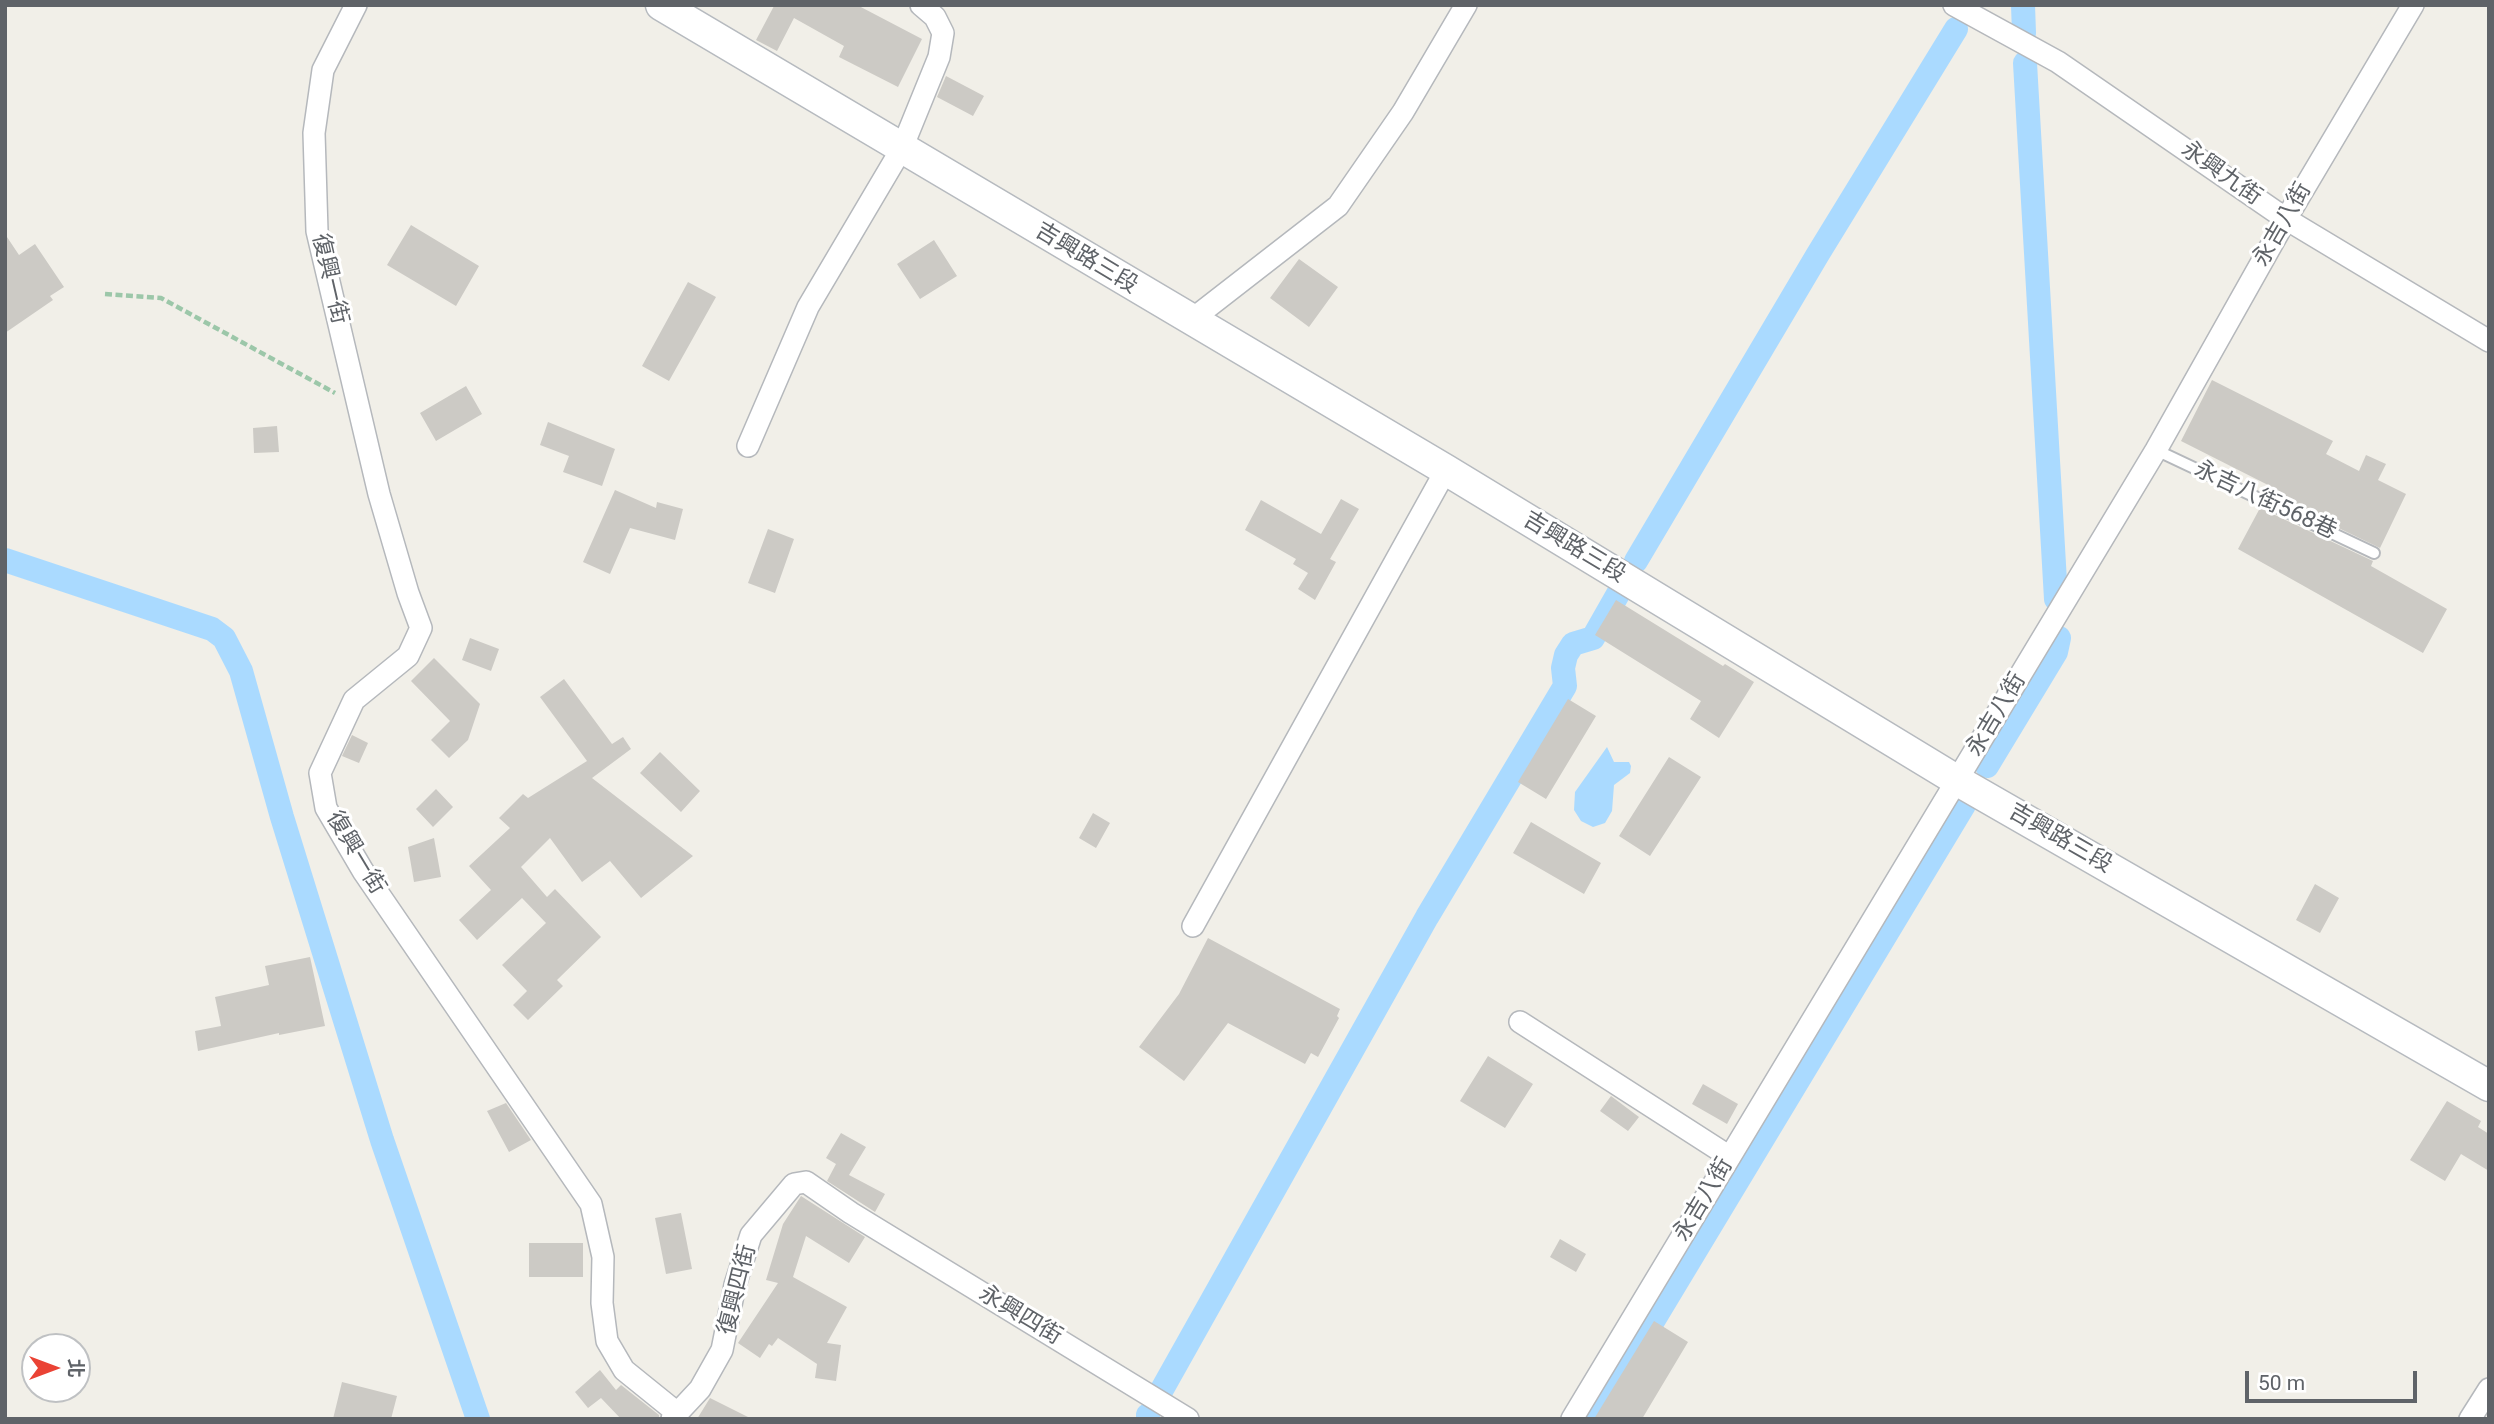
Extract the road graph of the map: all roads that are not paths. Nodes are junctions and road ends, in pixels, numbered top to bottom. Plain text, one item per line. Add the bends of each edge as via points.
1 (356, 5) edge
2 (661, 5) edge
3 (921, 5) edge
4 (1466, 5) edge
5 (1954, 5) edge
6 (2413, 5) edge
7 (902, 148) junction
8 (2286, 219) junction
9 (1190, 321) junction
10 (2489, 341) edge
11 (748, 446) dead end
12 (2156, 450) junction
13 (1446, 470) junction
14 (2374, 553) dead end
15 (1958, 781) junction
16 (1193, 926) dead end
17 (1520, 1022) dead end
18 (2489, 1086) edge
19 (1730, 1157) junction
20 (851, 1213) joint
21 (2489, 1389) edge
22 (674, 1415) edge
23 (1188, 1419) edge
24 (1572, 1419) edge
25 (2470, 1419) edge

1 - 22 street, 復興一街 via 323,69 314,133 317,231 379,494 421,628 408,656 354,700 320,773 326,808 363,872 591,1204 603,1257 607,1341 624,1370
2 - 7 street, 吉興路三段
3 - 7 street via 935,17 943,33 939,57
4 - 9 street via 1404,112 1338,206
5 - 8 street, 永興九街 via 2058,62
6 - 8 street, 永吉八街
7 - 9 street, 吉興路三段
7 - 11 street via 808,307
8 - 10 street, 永興九街
8 - 12 street, 永吉八街
9 - 13 street, 吉興路三段
12 - 14 lane, 永吉八街568巷
12 - 15 street, 永吉八街
13 - 15 street, 吉興路三段
13 - 16 street
15 - 18 street, 吉興路三段
15 - 19 street, 永吉八街
17 - 19 street
19 - 24 street, 永吉八街
20 - 22 street, 復興四街 via 806,1182 794,1184 751,1235 722,1350 700,1389
20 - 23 street, 永興四街
21 - 25 street

